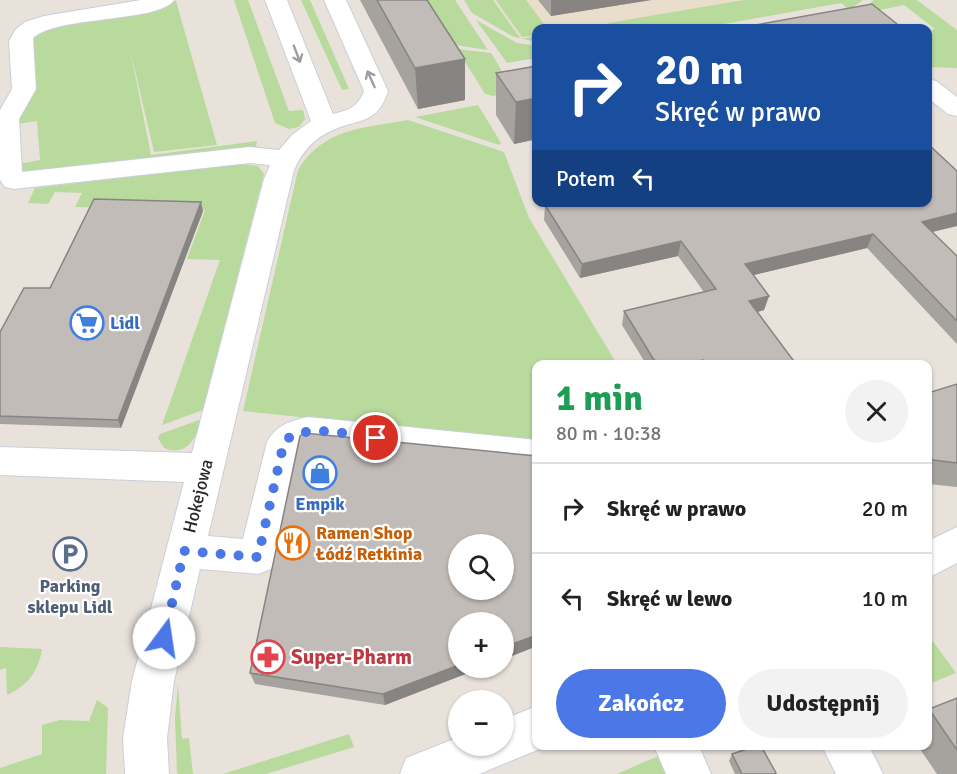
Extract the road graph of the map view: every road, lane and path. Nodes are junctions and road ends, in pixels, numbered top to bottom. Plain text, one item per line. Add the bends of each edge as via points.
1 (163, 0) edge
2 (276, 0) edge
3 (335, 0) edge
4 (935, 81) edge
5 (957, 109) edge
6 (325, 124) junction
7 (285, 158) junction
8 (532, 453) edge
9 (0, 461) edge
10 (205, 468) junction
11 (184, 551) junction
12 (532, 730) edge
13 (514, 737) edge
14 (678, 750) edge
15 (846, 750) edge
16 (468, 756) edge
17 (147, 774) edge
18 (422, 774) edge
19 (689, 774) edge
20 (861, 774) edge

1 - 7 street via 44,23 22,36 24,89 7,119 10,177 14,181 250,155
2 -> 6 street
6 -> 3 street via 352,118 368,109 376,91
4 - 5 street
6 - 7 street via 296,144
7 - 10 street, Hokejowa
8 - 11 street via 308,430 296,433 284,442 258,557
9 - 10 street
10 - 11 street, Hokejowa
11 - 17 street, Hokejowa via 150,701 145,738
12 - 13 street
14 - 19 street
15 - 20 street
16 - 18 street

